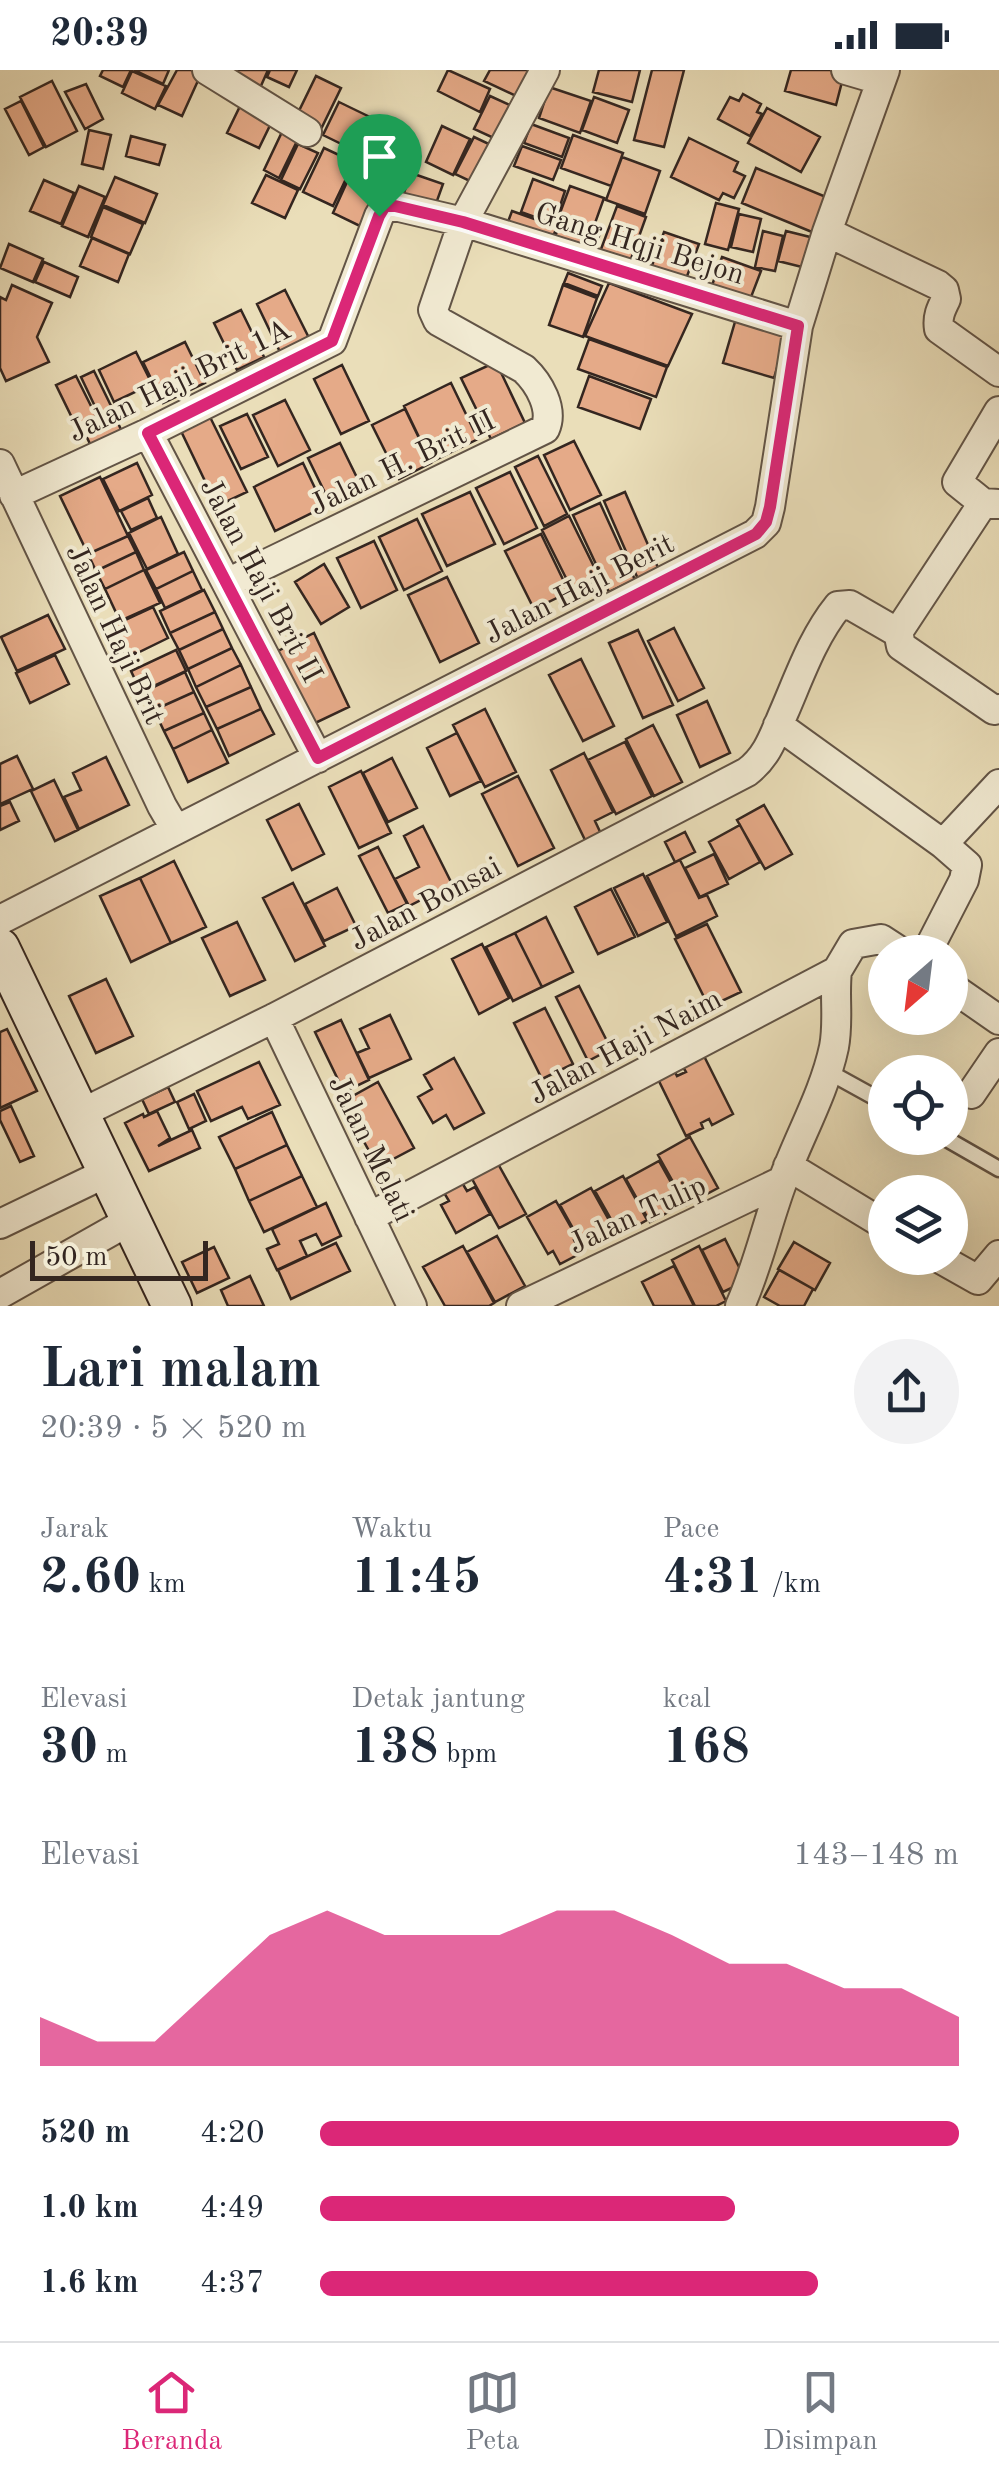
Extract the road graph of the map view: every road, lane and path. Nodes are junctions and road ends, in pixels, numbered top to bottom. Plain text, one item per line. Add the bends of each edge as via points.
1 (207, 70) edge
2 (545, 70) edge
3 (846, 70) edge
4 (882, 75) edge
5 (306, 132) dead end
6 (463, 222) junction
7 (827, 232) junction
8 (798, 326) junction
9 (999, 372) edge
10 (999, 411) edge
11 (148, 433) junction
12 (0, 464) edge
13 (14, 494) junction
14 (991, 503) edge
15 (226, 583) junction
16 (898, 631) junction
17 (999, 708) edge
18 (778, 725) junction
19 (318, 758) junction
20 (999, 784) edge
21 (176, 830) junction
22 (943, 844) junction
23 (0, 920) edge
24 (936, 935) edge
25 (868, 941) edge
26 (837, 970) junction
27 (5, 971) edge
28 (968, 998) edge
29 (274, 1018) junction
30 (999, 1020) edge
31 (999, 1053) edge
32 (827, 1071) junction
33 (868, 1094) edge
34 (971, 1094) dead end
35 (80, 1114) junction
36 (968, 1151) edge
37 (999, 1169) edge
38 (108, 1172) junction
39 (785, 1174) junction
40 (868, 1216) edge
41 (369, 1217) junction
42 (131, 1220) junction
43 (0, 1224) edge
44 (999, 1255) edge
45 (968, 1274) edge
46 (0, 1294) edge
47 (172, 1306) edge
48 (412, 1306) edge
49 (520, 1306) edge
50 (740, 1306) edge

1 - 5 street
2 - 6 street
3 - 4 street
4 - 7 street, Jalan Haji Berit
6 - 8 street, Gang Hqji Bejon
6 - 11 street, Jalan Haji Brit 1A via 385,206 332,341
6 - 15 street, Jalan H. Brit II via 435,316 533,377 549,415 544,429
7 - 8 street, Jalan Haji Berit
7 - 9 street via 938,285 946,299 939,330
8 - 19 street, Jalan Haji Berit via 770,507 756,534
10 - 14 street via 956,482
11 - 13 street, Jalan Haji Brit 1A
11 - 15 street, Jalan Haji Brit II
12 - 13 street, Jalan Haji Brit
13 - 21 street, Jalan Haji Brit
14 - 16 street
15 - 19 street, Jalan Haji Brit II
16 - 17 street via 901,646
16 - 18 street, Jalan Bonsai via 850,605 838,606 818,632
18 - 22 street
18 - 29 street, Jalan Bonsai via 748,772
19 - 21 street, Jalan Haji Berit
20 - 22 street
21 - 23 street, Jalan Haji Berit
22 - 24 street via 967,865
25 - 26 street, Jalan Haji Naim via 853,944
26 - 32 street
26 - 41 street, Jalan Haji Naim
27 - 35 street
28 - 30 street
29 - 35 street, Jalan Bonsai
29 - 41 street, Jalan Melati
31 - 34 street
32 - 33 lane
32 - 39 street
35 - 38 street
36 - 37 lane
38 - 42 street
38 - 43 street
39 - 40 street
39 - 49 street, Jalan Tulip
39 - 50 street
41 - 48 street, Jalan Melati
42 - 46 street
42 - 47 street
44 - 45 street via 978,1280

